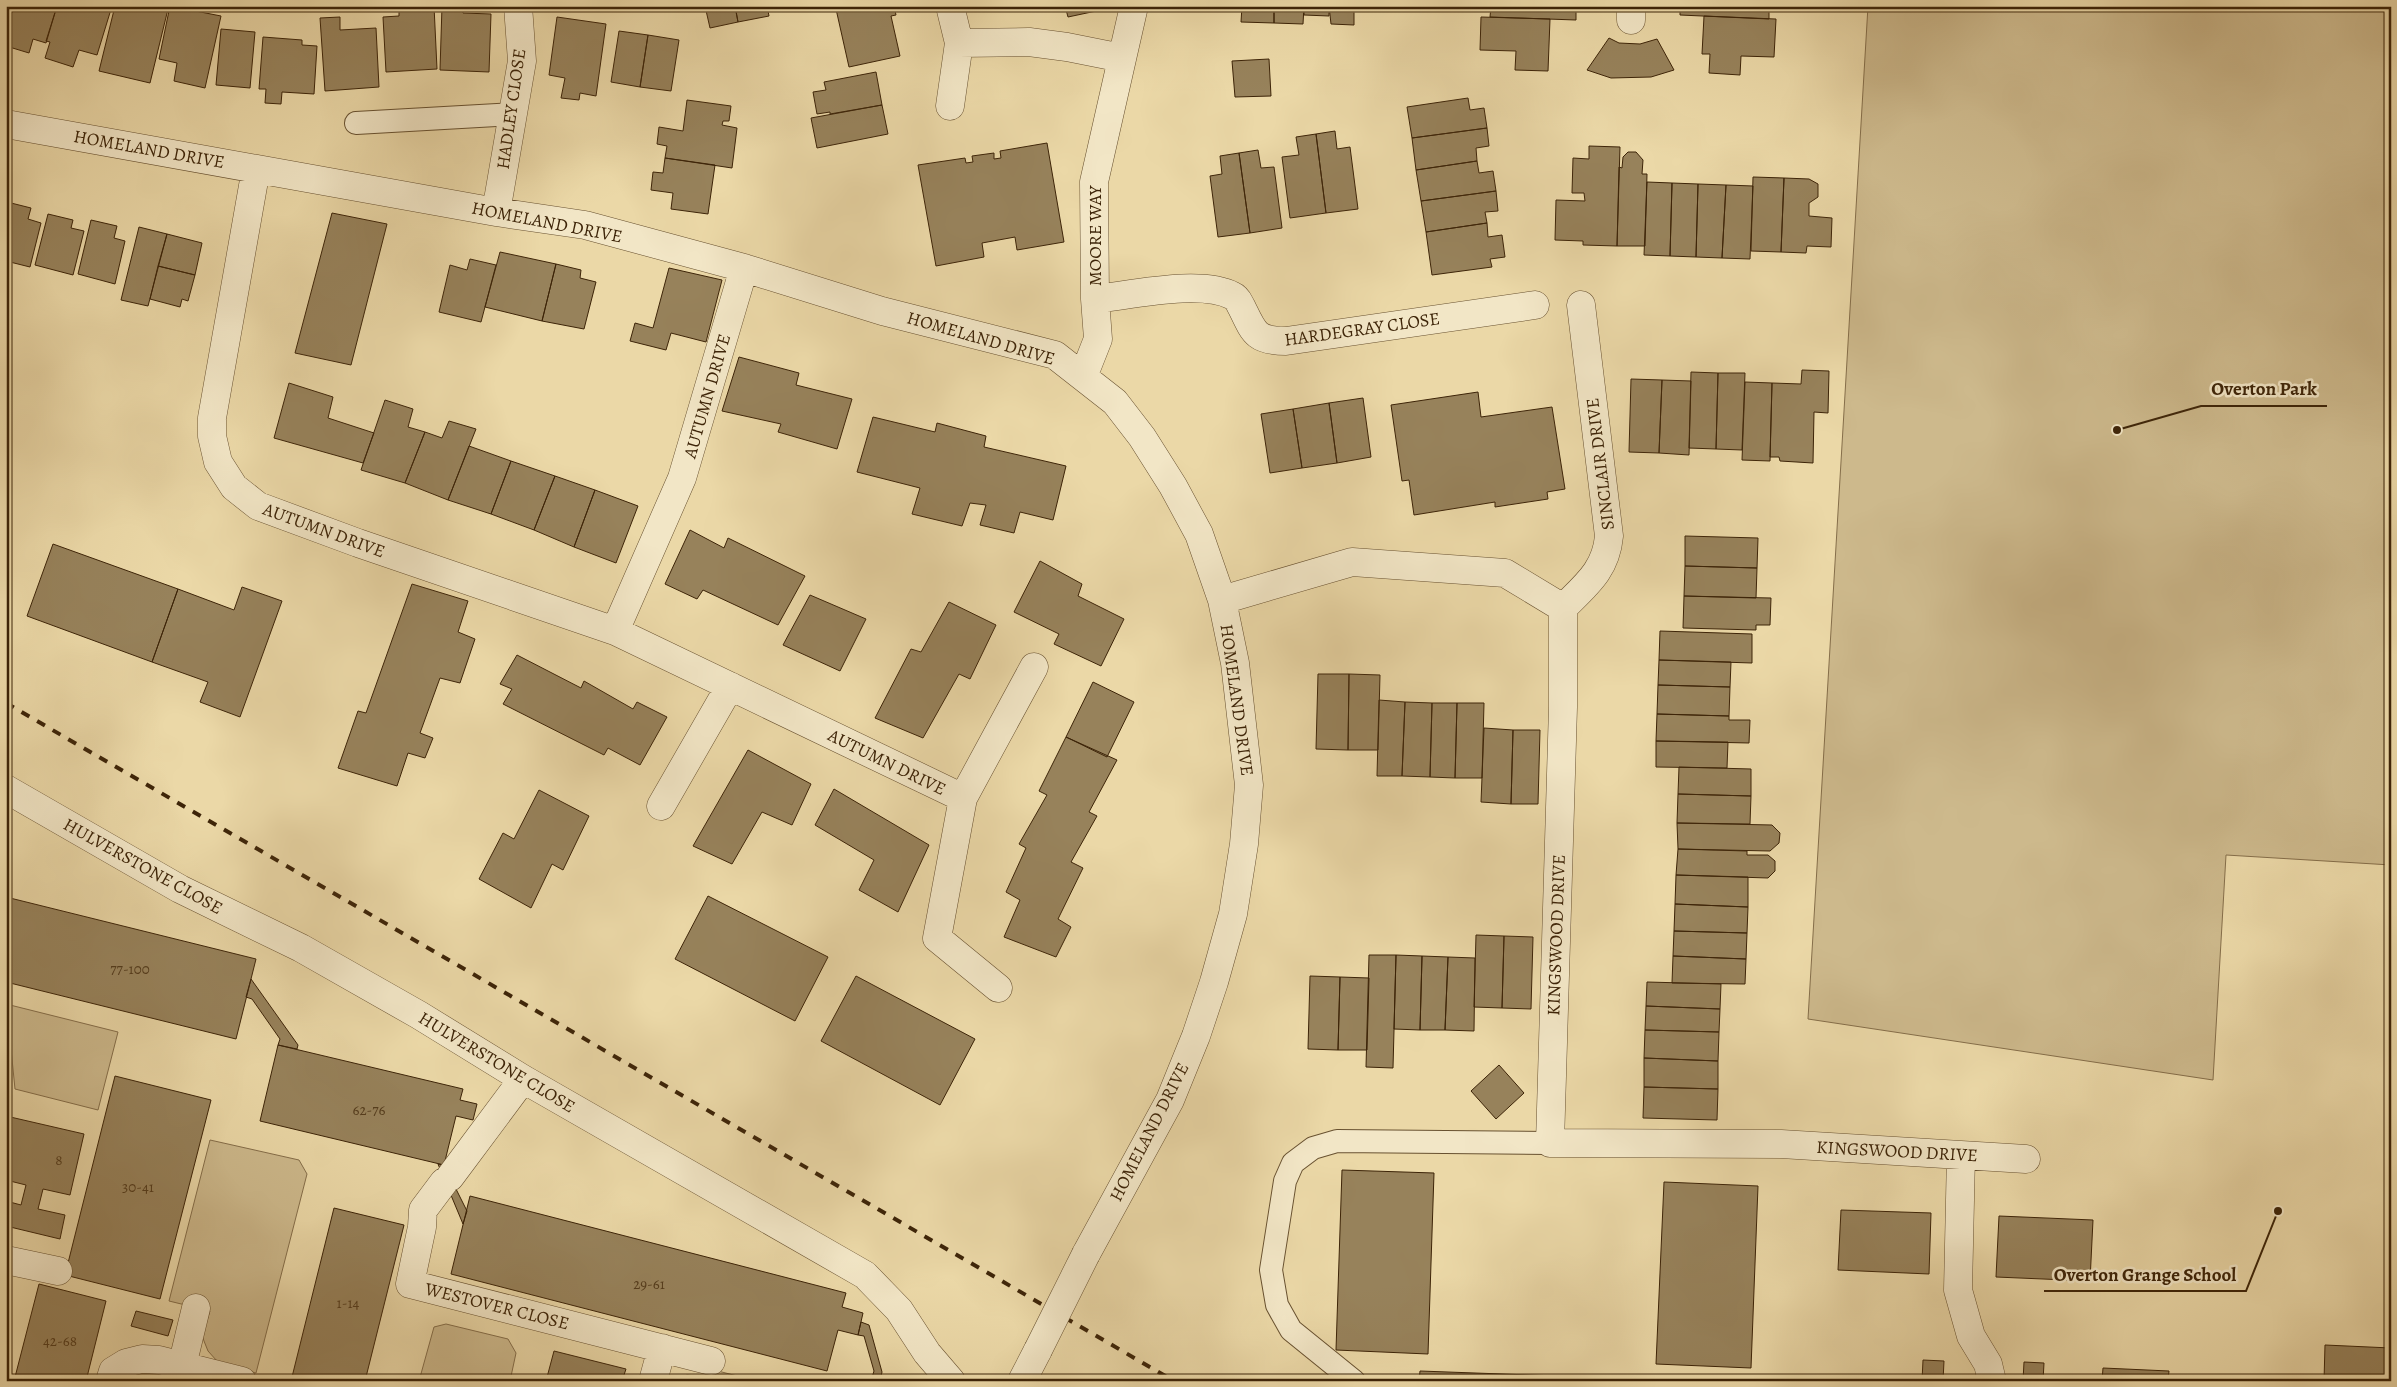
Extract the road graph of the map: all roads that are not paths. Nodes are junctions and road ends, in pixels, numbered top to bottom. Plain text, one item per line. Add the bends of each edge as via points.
1 (518, 6) edge
2 (950, 6) edge
3 (1134, 6) edge
4 (959, 43) junction
5 (1122, 58) junction
6 (950, 106) dead end
7 (513, 114) junction
8 (356, 123) dead end
9 (6, 124) edge
10 (256, 169) junction
11 (496, 212) junction
12 (744, 268) junction
13 (1095, 299) junction
14 (1535, 305) dead end
15 (1581, 305) dead end
16 (1083, 377) junction
17 (1222, 600) junction
18 (1563, 608) junction
19 (615, 631) junction
20 (1034, 667) dead end
21 (730, 686) junction
22 (6, 789) edge
23 (962, 798) junction
24 (661, 806) dead end
25 (998, 988) dead end
26 (523, 1079) junction
27 (1550, 1143) junction
28 (1961, 1155) junction
29 (2026, 1158) dead end
30 (6, 1260) edge
31 (58, 1271) dead end
32 (196, 1308) dead end
33 (662, 1348) junction
34 (711, 1362) dead end
35 (182, 1366) junction
36 (110, 1381) edge
37 (242, 1381) edge
38 (654, 1381) edge
39 (951, 1381) edge
40 (1022, 1381) edge
41 (1354, 1381) edge
42 (1992, 1381) edge

1 - 7 street, HADLEY CLOSE via 522,61
2 - 4 street
3 - 5 street, MOORE WAY
4 - 5 street via 1029,42
4 - 6 street
5 - 13 street, MOORE WAY via 1094,182
7 - 8 lane
7 - 11 street, HADLEY CLOSE
9 - 10 street, HOMELAND DRIVE
10 - 11 street, HOMELAND DRIVE
10 - 19 street, AUTUMN DRIVE via 212,418 218,462 234,486 258,506
11 - 12 street, HOMELAND DRIVE via 585,225
12 - 16 street, HOMELAND DRIVE via 882,311 1055,356
12 - 19 street, AUTUMN DRIVE via 682,478
13 - 14 street, HARDEGRAY CLOSE via 1200,288 1220,290 1236,297 1254,332 1268,341
13 - 16 street, MOORE WAY via 1098,339
15 - 18 street, SINCLAIR DRIVE via 1609,536 1608,553 1597,573
16 - 17 street, HOMELAND DRIVE via 1115,402 1173,486 1199,534
17 - 18 street via 1352,562 1505,573
17 - 40 street, HOMELAND DRIVE, bridge via 1235,664 1250,785 1233,914 1214,982 1170,1100 1086,1254
18 - 27 street, KINGSWOOD DRIVE via 1564,706
19 - 21 street, AUTUMN DRIVE
20 - 23 street, AUTUMN DRIVE
21 - 23 street, AUTUMN DRIVE
21 - 24 street
22 - 26 street, HULVERSTONE CLOSE via 180,888 301,948
23 - 25 street, AUTUMN DRIVE via 937,938
26 - 33 street, WESTOVER CLOSE via 423,1210 410,1284
26 - 39 street, HULVERSTONE CLOSE via 865,1275 899,1310 926,1353
27 - 28 street, KINGSWOOD DRIVE via 1781,1144
27 - 41 lane via 1337,1141 1313,1148 1293,1163 1285,1181 1271,1270 1277,1305 1291,1330
28 - 29 street, KINGSWOOD DRIVE
28 - 42 street via 1958,1290 1972,1336 1988,1364
30 - 31 street
32 - 35 street
33 - 34 street, WESTOVER CLOSE
33 - 38 street
35 - 36 street via 142,1359 113,1371
35 - 37 street

